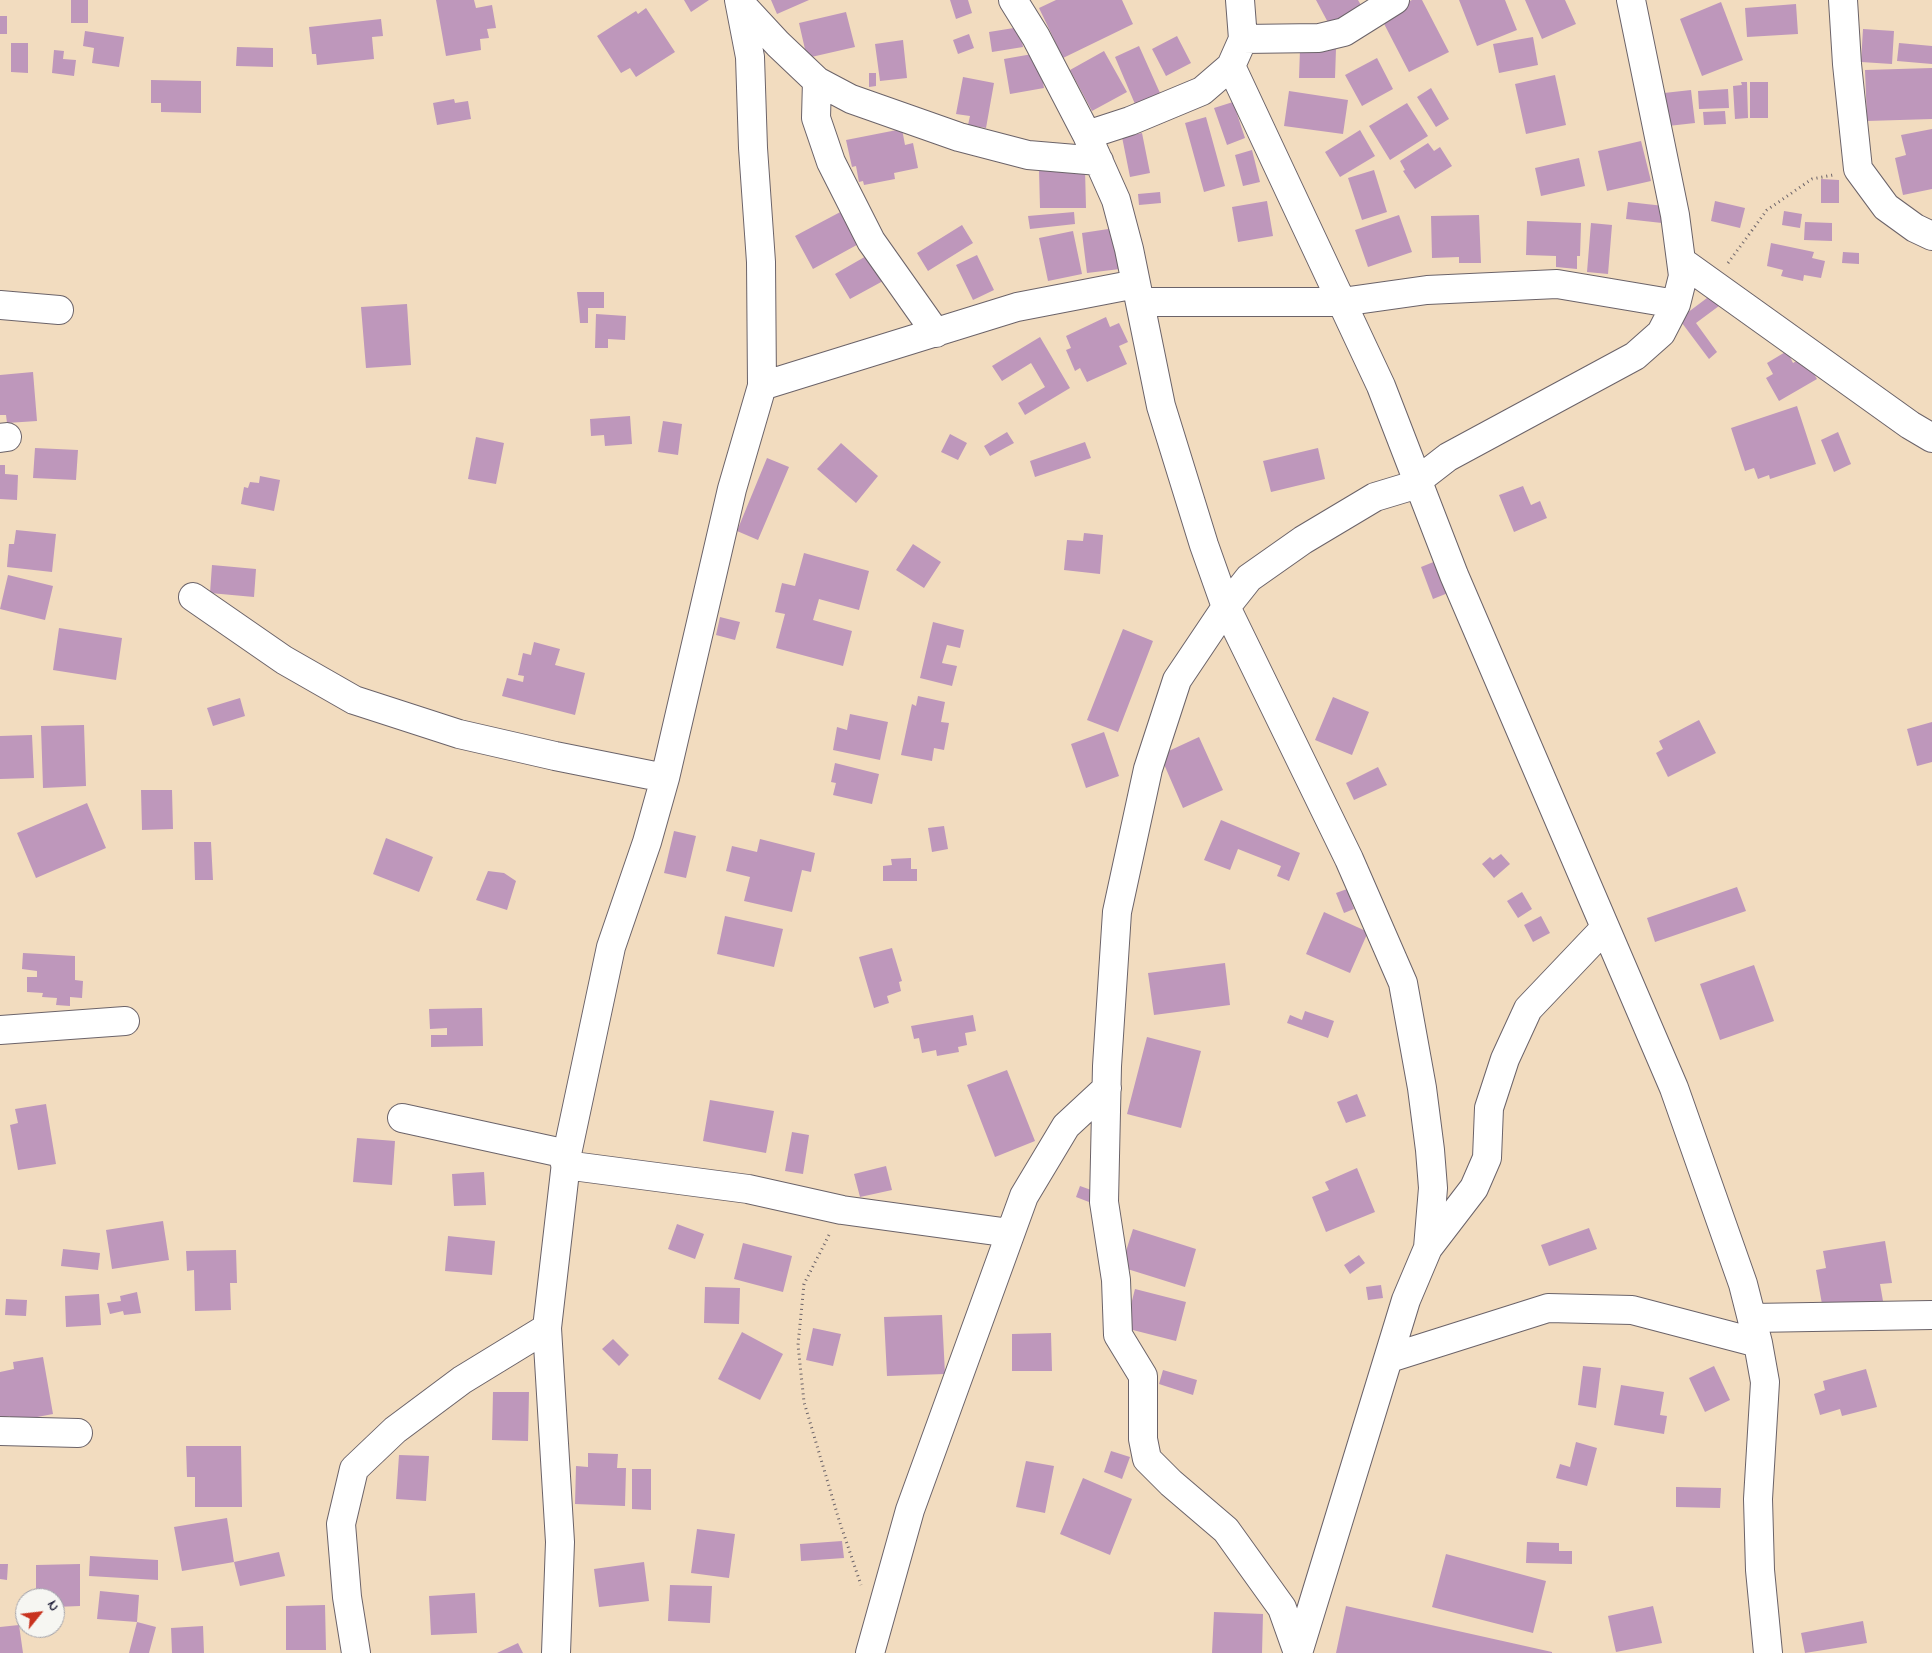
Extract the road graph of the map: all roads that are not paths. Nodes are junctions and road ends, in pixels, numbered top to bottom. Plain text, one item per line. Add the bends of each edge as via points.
1 (1013, 0) edge
2 (1240, 0) edge
3 (1395, 0) edge
4 (1631, 0) edge
5 (1843, 0) edge
6 (740, 1) edge
7 (1243, 40) junction
8 (1231, 66) junction
9 (817, 80) junction
10 (1087, 135) junction
11 (1099, 160) junction
12 (1932, 236) edge
13 (1681, 261) junction
14 (1138, 293) junction
15 (1342, 302) junction
16 (1676, 304) junction
17 (0, 305) edge
18 (59, 310) dead end
19 (936, 333) junction
20 (762, 386) junction
21 (1932, 438) edge
22 (1417, 482) junction
23 (193, 596) dead end
24 (1226, 607) junction
25 (665, 778) junction
26 (1604, 928) junction
27 (125, 1021) dead end
28 (0, 1030) edge
29 (1107, 1088) junction
30 (402, 1118) dead end
31 (566, 1160) junction
32 (1010, 1234) junction
33 (1428, 1248) junction
34 (1932, 1315) edge
35 (547, 1328) junction
36 (1755, 1330) junction
37 (1390, 1358) junction
38 (0, 1431) edge
39 (78, 1433) dead end
40 (873, 1640) edge
41 (356, 1653) edge
42 (556, 1653) edge
43 (1298, 1653) edge
44 (1768, 1653) edge

1 - 10 street
2 - 7 street
3 - 7 street via 1344,32 1319,38
4 - 13 street
5 - 12 street via 1858,169 1886,208
6 - 9 street via 778,44
6 - 20 street via 750,57 752,148 761,262
7 - 8 street
8 - 10 street via 1202,91
8 - 15 street
9 - 11 street via 851,99 959,137 1028,155
9 - 19 street via 816,118 831,162 871,241
10 - 11 street
11 - 14 street via 1116,200
13 - 16 street via 1683,276
13 - 21 street
14 - 15 street
14 - 19 street via 1017,307
14 - 24 street via 1161,406
15 - 16 street via 1427,290 1557,284
15 - 22 street via 1381,386
16 - 22 street via 1661,333 1635,356 1457,452
17 - 18 street
19 - 20 street
20 - 25 street via 732,490
22 - 24 street via 1375,497 1303,540 1249,578
22 - 26 street
23 - 25 street via 284,660 354,700 459,734
24 - 29 street via 1177,680 1148,769 1117,912
24 - 33 street via 1349,859 1402,983 1430,1150 1433,1188
25 - 31 street via 611,948
26 - 33 street via 1528,1009 1505,1060 1490,1108 1487,1158 1474,1188
26 - 36 street via 1674,1088 1743,1284
27 - 28 street
29 - 32 street via 1066,1126 1024,1196
29 - 43 street via 1104,1202 1116,1280 1118,1335 1143,1376 1143,1439 1147,1459 1226,1530 1282,1608
30 - 31 street
31 - 32 street via 748,1189 842,1210
31 - 35 street
32 - 40 street via 910,1510
33 - 37 street via 1406,1300
34 - 36 street
35 - 41 street via 462,1380 395,1430 354,1469 341,1524
35 - 42 street via 560,1542
36 - 37 street via 1632,1310 1548,1308
36 - 44 street via 1765,1382 1758,1499 1760,1570
37 - 43 street
38 - 39 street

